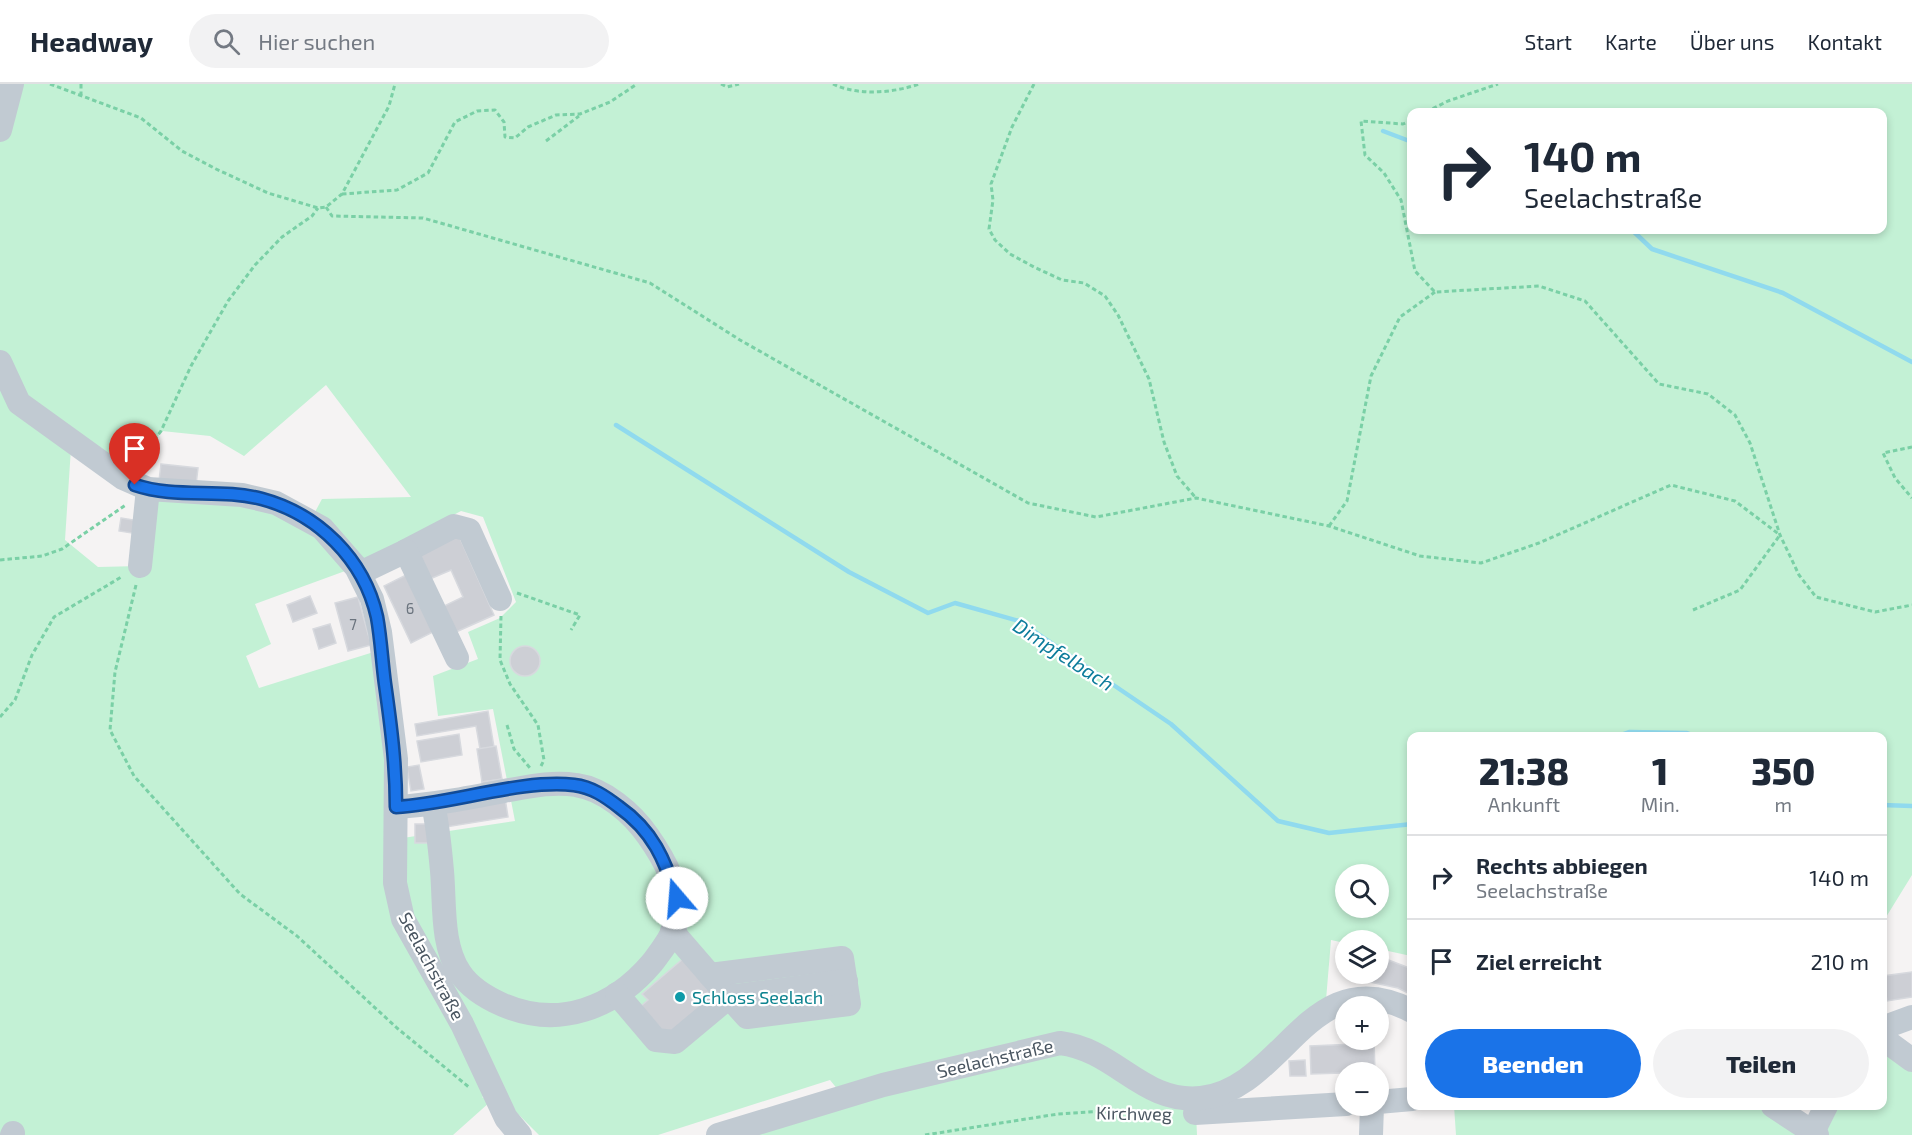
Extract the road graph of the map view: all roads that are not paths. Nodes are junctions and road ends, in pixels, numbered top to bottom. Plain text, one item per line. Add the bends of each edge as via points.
1 (12, 84) edge
2 (0, 130) edge
3 (0, 362) edge
4 (148, 489) junction
5 (406, 551) junction
6 (140, 566) road end
7 (360, 573) junction
8 (500, 598) road end
9 (457, 658) dead end
10 (433, 804) junction
11 (396, 807) junction
12 (672, 931) junction
13 (751, 970) junction
14 (710, 975) junction
15 (799, 987) junction
16 (618, 994) junction
17 (729, 997) junction
18 (756, 1005) junction
19 (1407, 1009) edge
20 (1912, 1017) edge
21 (1887, 1026) edge
22 (1887, 1042) edge
23 (1912, 1060) edge
24 (1237, 1098) junction
25 (1407, 1099) edge
26 (1389, 1101) edge
27 (1335, 1103) edge
28 (1779, 1110) edge
29 (1824, 1110) edge
30 (1195, 1113) dead end
31 (1372, 1116) edge
32 (1815, 1133) edge
33 (520, 1135) edge
34 (718, 1135) edge
35 (1371, 1135) edge

1 - 2 street
3 - 4 street, Seelachstraße via 19,403 123,478
4 - 6 street
4 - 7 street, Seelachstraße via 242,495 284,507 322,528
5 - 7 street
5 - 8 street via 454,526 469,530
5 - 9 street
7 - 11 street, Seelachstraße via 372,598 380,632 396,759
10 - 11 street
10 - 12 street via 539,780 600,793 637,820 665,859 677,898
10 - 16 street via 443,873 445,923 459,973 474,989 520,1013 549,1017 584,1012
11 - 33 street, Seelachstraße via 396,883 403,919 462,1024 506,1118
12 - 14 street
12 - 16 street via 664,948 642,974
13 - 14 street
13 - 15 street
13 - 18 street
14 - 17 street
15 - 15 street via 849,1004 842,958
15 - 18 street
16 - 17 street via 656,1040 675,1042
17 - 18 street via 747,1017
19 - 24 street, Seelachstraße via 1375,999 1337,1004 1313,1017 1253,1074
20 - 21 street
22 - 23 street
24 - 27 street, Kirchweg
24 - 30 street, Kirchweg
24 - 34 street, Seelachstraße via 1166,1095 1144,1085 1099,1053 1060,1043 883,1085
25 - 26 street
28 - 32 street
29 - 32 street
31 - 35 street

